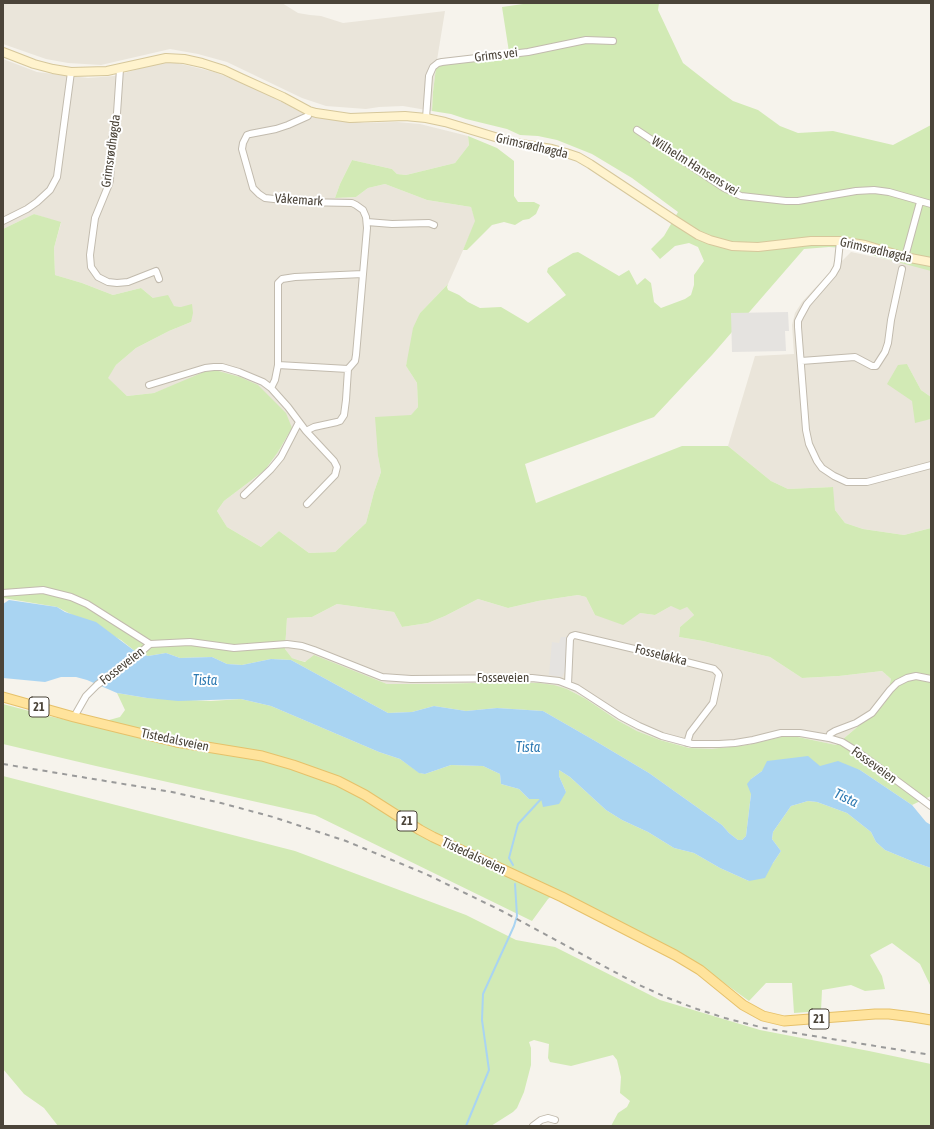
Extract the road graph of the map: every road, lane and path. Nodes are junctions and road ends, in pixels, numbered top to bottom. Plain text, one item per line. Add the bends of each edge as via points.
1 (613, 41) dead end
2 (3, 52) edge
3 (120, 69) junction
4 (71, 72) junction
5 (309, 111) junction
6 (426, 118) junction
7 (637, 130) dead end
8 (920, 202) junction
9 (931, 204) edge
10 (3, 221) edge
11 (367, 222) junction
12 (434, 224) dead end
13 (840, 241) junction
14 (906, 257) junction
15 (931, 262) edge
16 (902, 269) dead end
17 (363, 274) junction
18 (159, 279) dead end
19 (801, 361) junction
20 (278, 365) junction
21 (348, 369) junction
22 (149, 385) dead end
23 (271, 388) junction
24 (299, 422) junction
25 (306, 431) junction
26 (931, 466) edge
27 (244, 494) dead end
28 (307, 504) dead end
29 (3, 593) edge
30 (150, 644) junction
31 (931, 679) edge
32 (568, 684) junction
33 (3, 697) edge
34 (74, 717) junction
35 (829, 738) junction
36 (686, 743) junction
37 (931, 806) edge
38 (931, 1020) edge
39 (555, 1120) dead end
40 (533, 1126) edge

1 - 6 street, Grims vei via 586,40 528,52 438,63 429,76
2 - 4 main road, Grimsrødhøgda via 34,64
3 - 4 main road, Grimsrødhøgda
3 - 5 main road, Grimsrødhøgda via 166,58 184,59 224,70
3 - 18 street, Grimsrødhøgda via 110,180 95,218 91,267 98,277 108,282 128,282 156,270
4 - 10 street via 57,177 41,200
5 - 6 main road, Grimsrødhøgda via 350,118
5 - 11 street, Våkemark via 308,116 288,125 250,134 244,138 242,149 253,188 265,198 352,203 363,210
6 - 13 main road, Grimsrødhøgda via 515,143 559,150 578,157 698,235 710,240 732,246 758,247 811,241
7 - 8 street, Wilhelm Hansens vei via 724,188 741,196 798,201 870,189
8 - 9 street, Wilhelm Hansens vei
8 - 14 street
11 - 12 street
11 - 17 street
13 - 14 main road, Grimsrødhøgda via 865,245
13 - 19 street via 837,267 807,304 798,321
14 - 15 main road, Grimsrødhøgda
16 - 19 street via 888,343 876,366 855,357
17 - 20 street via 295,277 279,281
17 - 21 street via 356,355 355,361
19 - 26 street via 806,431 809,444 822,468 840,479 853,483 867,482
20 - 21 street
20 - 23 street
21 - 25 street via 342,418 337,422
22 - 23 street via 205,368 222,367 263,382
23 - 24 street
24 - 25 street
24 - 27 street via 272,469
25 - 28 street via 337,466 335,475
29 - 30 street via 43,590 71,596
30 - 32 street, Fosseveien via 190,642 234,648 287,644 314,650 382,677 532,678
30 - 34 street, Fosseveien via 97,685 86,696
31 - 35 street via 916,676 902,680 890,690 872,713 835,731
32 - 36 street, Fosseveien via 639,726
32 - 36 street, Fosseløkka via 570,639 575,635 714,669 718,676 713,703 690,733
33 - 34 main road, Tistedalsveien / 21
34 - 38 main road, Tistedalsveien / 21 via 176,742 262,756 338,781 447,844 562,897 675,955 700,970 743,1005 763,1016 784,1021 889,1014
35 - 36 street, Fosseveien via 790,732 724,744
35 - 37 street, Fosseveien via 842,742 858,752
39 - 40 street via 548,1118

